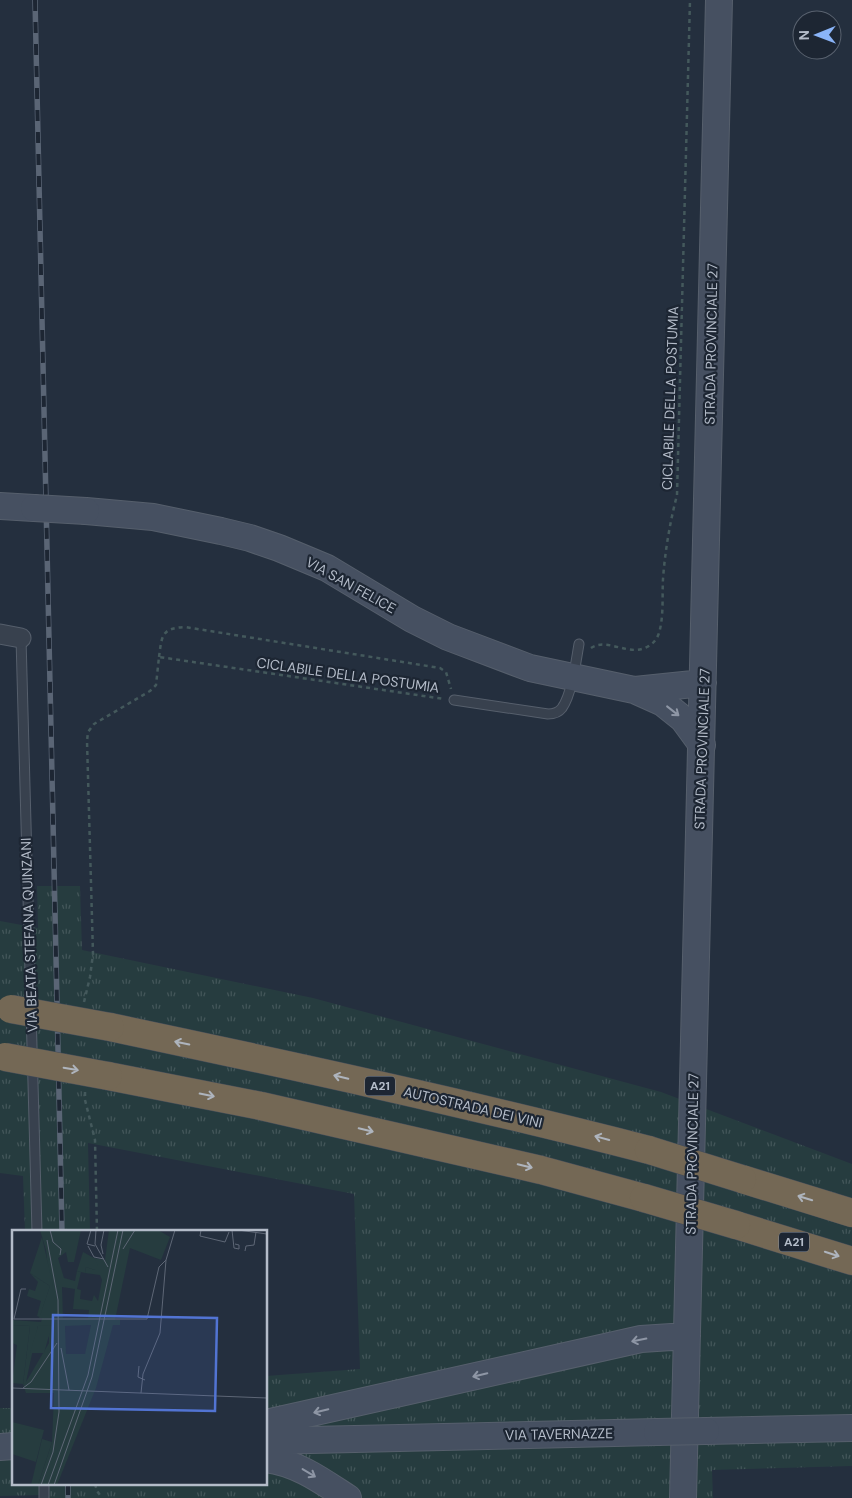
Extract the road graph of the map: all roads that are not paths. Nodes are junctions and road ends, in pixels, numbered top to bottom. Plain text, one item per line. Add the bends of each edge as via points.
1 (719, 0) edge
2 (0, 506) edge
3 (0, 634) edge
4 (21, 638) joint
5 (579, 644) dead end
6 (572, 678) junction
7 (703, 683) junction
8 (634, 690) junction
9 (454, 700) road end
10 (702, 745) junction
11 (6, 1008) edge
12 (3, 1057) edge
13 (852, 1213) edge
14 (37, 1230) edge
15 (852, 1261) edge
16 (687, 1336) junction
17 (268, 1422) edge
18 (852, 1428) edge
19 (268, 1441) edge
20 (268, 1458) edge
21 (348, 1498) edge
22 (683, 1498) edge

1 - 7 street, STRADA PROVINCIALE 27
2 - 6 street, VIA SAN FELICE, bridge via 153,517 250,538 327,568 448,637 530,668
3 - 4 street
4 - 14 lane, VIA BEATA STEFANA QUINZANI
5 - 6 lane
6 - 8 street, VIA SAN FELICE
6 - 9 lane via 563,707 552,714
7 - 8 street
7 - 10 street, STRADA PROVINCIALE 27
8 -> 10 street via 663,703 683,719
10 - 16 street, STRADA PROVINCIALE 27
13 -> 11 highway, AUTOSTRADA DEI VINI / A21, bridge via 649,1150 551,1125 285,1064
12 -> 15 highway, A21, bridge via 261,1106 521,1166 644,1198
16 -> 17 street via 641,1340
16 - 22 street, STRADA PROVINCIALE 27
18 - 19 street, VIA TAVERNAZZE, bridge
20 -> 21 street via 303,1469

